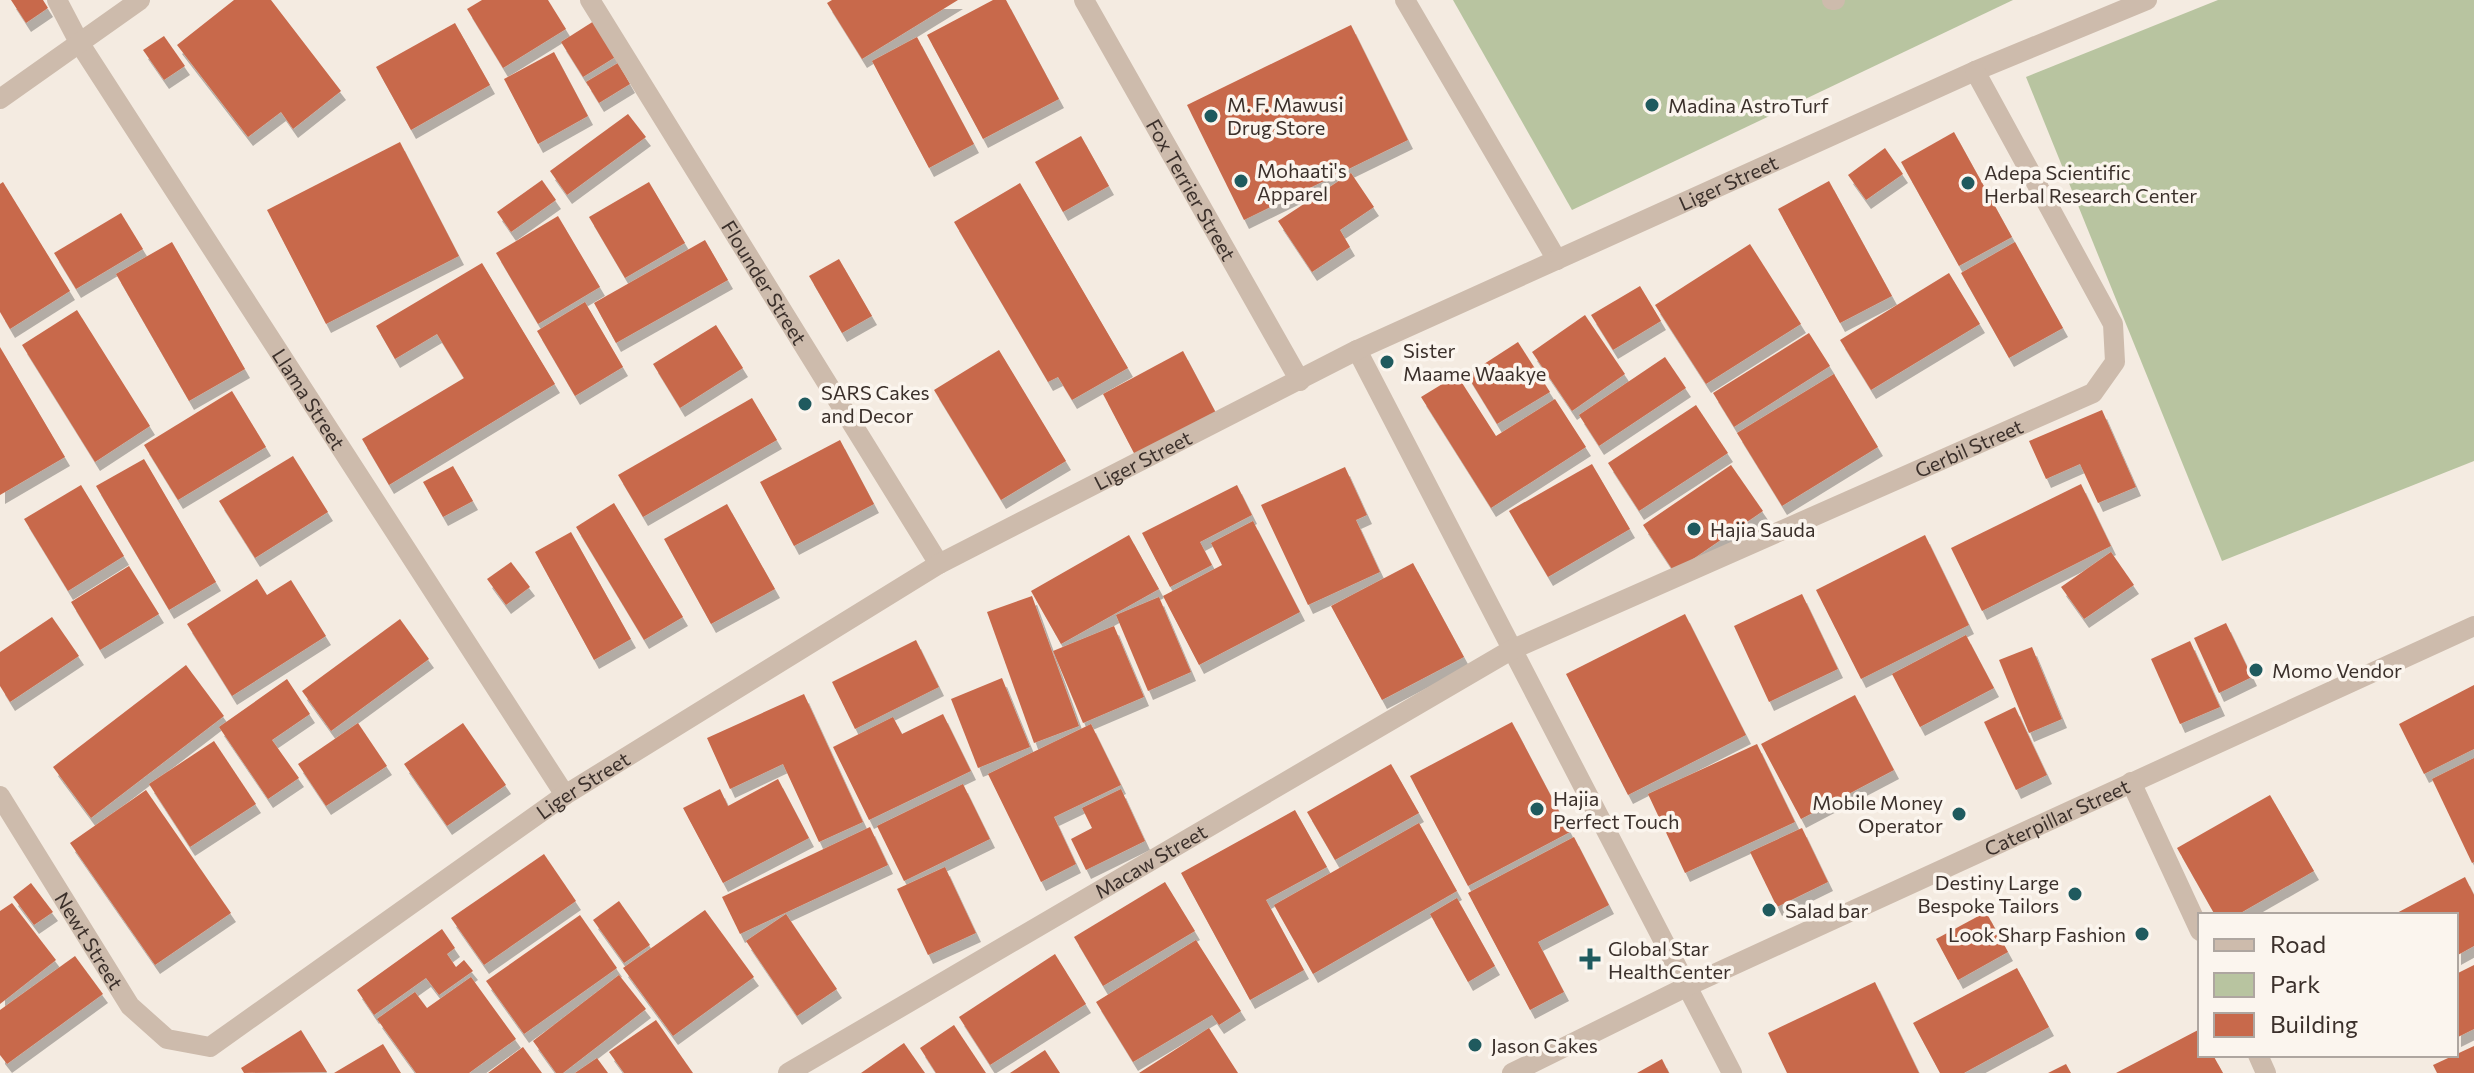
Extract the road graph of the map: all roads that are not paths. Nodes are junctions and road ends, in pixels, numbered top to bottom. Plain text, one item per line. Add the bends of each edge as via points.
1 (57, 0) edge
2 (140, 0) edge
3 (590, 0) edge
4 (1084, 0) edge
5 (1405, 0) edge
6 (2147, 0) edge
7 (80, 44) junction
8 (1975, 71) junction
9 (0, 99) edge
10 (1557, 260) junction
11 (1357, 350) junction
12 (1300, 381) junction
13 (939, 564) junction
14 (2474, 626) edge
15 (1511, 650) junction
16 (2131, 782) junction
17 (565, 795) junction
18 (0, 796) edge
19 (2198, 927) edge
20 (1688, 986) junction
21 (210, 1047) joint
22 (788, 1073) edge
23 (1512, 1073) edge
24 (1732, 1073) edge

1 - 7 street, Llama Street
2 - 7 street
3 - 13 street, Flounder Street
4 - 12 street, Fox Terrier Street
5 - 10 street
6 - 8 street, Liger Street
7 - 9 street
7 - 17 street, Llama Street
8 - 10 street, Liger Street
8 - 15 street, Gerbil Street via 2113,324 2115,362 2093,393
10 - 11 street, Liger Street
11 - 12 street, Liger Street
11 - 15 street
12 - 13 street, Liger Street
13 - 17 street, Liger Street
14 - 16 street, Caterpillar Street
15 - 20 street
15 - 22 street, Macaw Street
16 - 19 street
16 - 20 street, Caterpillar Street
17 - 21 street, Liger Street
18 - 21 street, Newt Street via 130,1006 167,1039
20 - 23 street, Caterpillar Street
20 - 24 street

